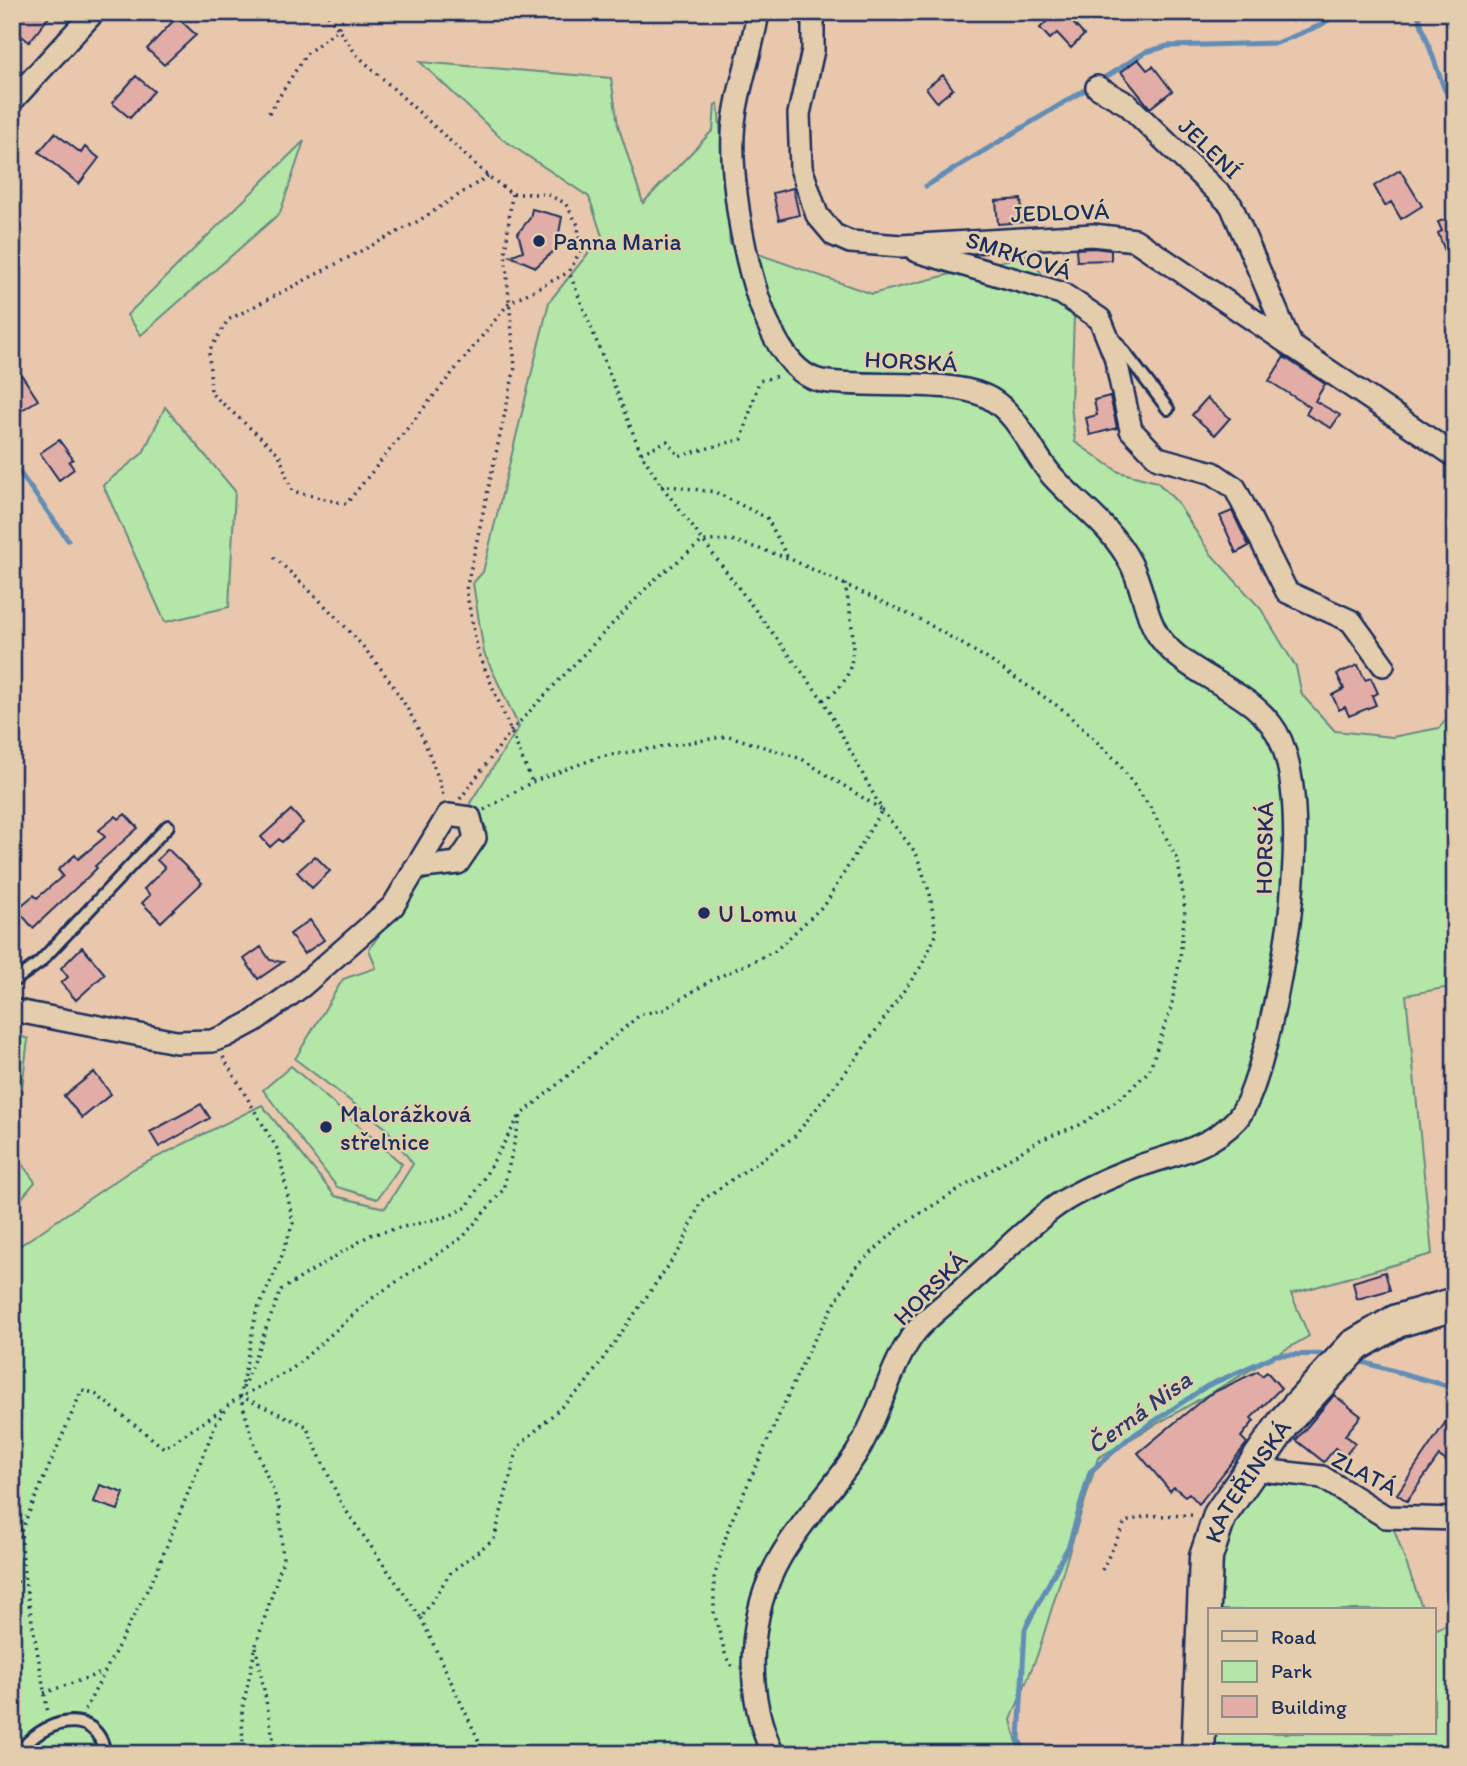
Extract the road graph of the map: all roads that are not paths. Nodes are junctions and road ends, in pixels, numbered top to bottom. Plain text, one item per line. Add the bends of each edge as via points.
1 (94, 12) edge
2 (758, 12) edge
3 (813, 12) edge
4 (1097, 87) dead end
5 (12, 100) edge
6 (901, 246) junction
7 (1100, 319) junction
8 (1292, 347) junction
9 (1168, 409) dead end
10 (1455, 456) edge
11 (1383, 665) dead end
12 (169, 826) dead end
13 (415, 868) junction
14 (12, 982) edge
15 (12, 1010) edge
16 (1455, 1304) edge
17 (1252, 1469) junction
18 (1455, 1519) edge
19 (19, 1754) edge
20 (105, 1754) edge
21 (773, 1754) edge
22 (1198, 1754) edge

1 - 5 street
2 - 21 street, HORSKÁ via 737,106 734,163 746,250 778,345 799,370 824,382 963,389 1005,409 1053,478 1103,522 1131,564 1160,638 1187,663 1261,713 1280,739 1296,810 1289,923 1261,1061 1241,1116 1205,1146 1131,1169 1056,1205 916,1332 893,1372 876,1420 780,1557 762,1602 753,1645 755,1699
3 - 6 street, JEDLOVÁ via 814,41 799,114 801,167 811,202 834,235 850,242
4 - 8 street, JELENÍ via 1127,104 1231,205
6 - 7 street, SMRKOVÁ via 1061,293
6 - 8 street, JEDLOVÁ via 1093,235 1135,240
7 - 9 lane
7 - 11 street via 1115,356 1131,430 1158,458 1213,473 1235,488 1287,592 1351,621
8 - 10 street, JEDLOVÁ
12 - 14 lane via 39,963
13 - 13 street via 449,815 470,818 475,838 458,863
13 - 15 street via 393,906 302,986 254,1021 212,1041 176,1042
16 - 17 street, KATEŘINSKÁ via 1397,1321 1354,1346 1286,1420
17 - 18 street, ZLATÁ via 1322,1477 1386,1517
17 - 22 street, KATEŘINSKÁ via 1220,1515 1206,1557
19 - 20 lane via 30,1738 50,1725 79,1723 96,1733

